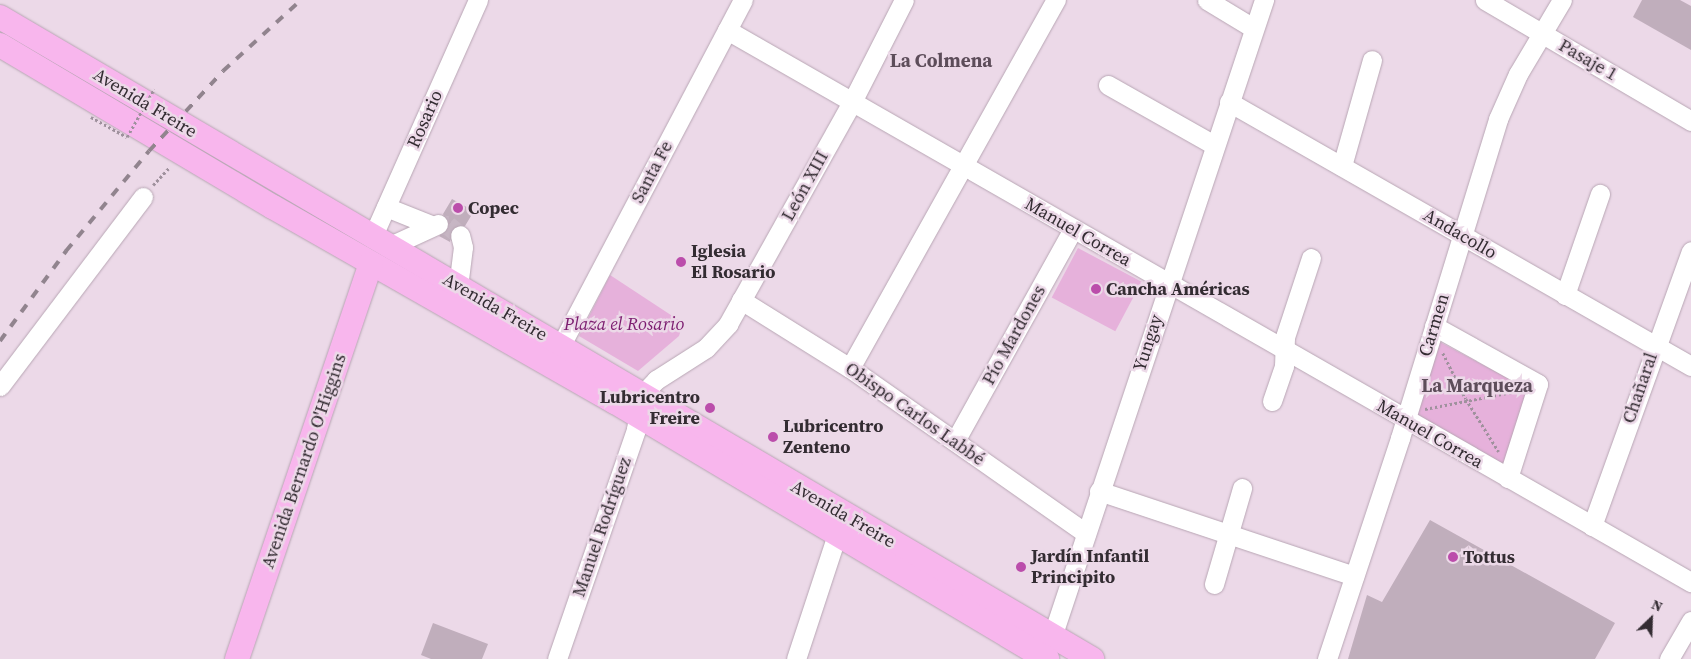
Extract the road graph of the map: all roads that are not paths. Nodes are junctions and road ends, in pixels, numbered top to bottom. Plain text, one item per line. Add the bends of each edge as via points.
1 (478, 0) edge
2 (743, 0) edge
3 (904, 0) edge
4 (1056, 0) edge
5 (1207, 0) edge
6 (1264, 0) edge
7 (1485, 0) edge
8 (1562, 0) edge
9 (0, 17) edge
10 (1253, 28) junction
11 (727, 30) junction
12 (1542, 33) junction
13 (0, 45) edge
14 (1372, 60) dead end
15 (1108, 85) dead end
16 (852, 102) junction
17 (1229, 102) junction
18 (1691, 121) edge
19 (1214, 145) junction
20 (963, 166) junction
21 (1342, 166) junction
22 (1600, 194) dead end
23 (143, 197) road end
24 (386, 207) junction
25 (1073, 229) junction
26 (460, 235) dead end
27 (1462, 236) junction
28 (389, 247) junction
29 (1691, 251) edge
30 (1311, 258) dead end
31 (371, 264) junction
32 (1167, 284) junction
33 (458, 287) junction
34 (1565, 295) junction
35 (741, 300) junction
36 (1434, 326) junction
37 (561, 345) junction
38 (1655, 346) junction
39 (524, 350) junction
40 (1286, 351) junction
41 (1691, 366) edge
42 (850, 368) junction
43 (0, 386) edge
44 (1272, 401) dead end
45 (641, 406) junction
46 (1412, 415) junction
47 (955, 441) junction
48 (1508, 478) junction
49 (1242, 488) dead end
50 (1099, 491) junction
51 (1592, 526) junction
52 (1229, 532) junction
53 (1086, 533) junction
54 (837, 534) junction
55 (1354, 576) junction
56 (1691, 582) edge
57 (1214, 584) dead end
58 (1691, 621) edge
59 (1051, 634) junction
60 (237, 659) edge
61 (557, 659) edge
62 (796, 659) edge
63 (1047, 659) edge
64 (1092, 659) edge
65 (1327, 659) edge
66 (1669, 659) edge

1 - 24 street, Rosario
2 - 11 street, Santa Fe
3 - 16 street, León XIII
4 - 20 street
5 - 10 street
6 - 10 street, Yungay
7 - 12 street, Pasaje 1
8 - 12 street, Carmen
9 - 28 main road, Avenida Freire
10 - 17 street, Yungay
11 - 16 street, Manuel Correa
11 - 37 street, Santa Fe
12 - 18 street, Pasaje 1
12 - 27 street, Carmen via 1508,94
13 - 31 main road, Avenida Freire
14 - 21 street
15 - 19 street
16 - 20 street, Manuel Correa
16 - 35 street, León XIII
17 - 19 street, Yungay
17 - 21 street, Andacollo
19 - 32 street, Yungay
20 - 25 street, Manuel Correa
20 - 42 street
21 - 27 street, Andacollo
22 - 34 street
23 - 43 street
24 - 28 street, Rosario
24 - 28 street via 434,224
25 - 32 street, Manuel Correa
25 - 47 street, Pío Mardones
26 - 33 street via 463,247
27 - 34 street, Andacollo
27 - 36 street, Carmen
28 - 31 main road via 388,258
28 - 33 main road, Avenida Freire
29 - 38 street, Chañaral
30 - 40 street via 1285,337
31 - 39 main road, Avenida Freire
31 - 60 main road, Avenida Bernardo O'Higgins
32 - 40 street, Manuel Correa
32 - 50 street, Yungay
33 - 37 main road, Avenida Freire
34 - 38 street, Andacollo
35 - 42 street, Obispo Carlos Labbé
35 - 45 street, León XIII via 714,342 656,380
36 - 46 street, Carmen
36 - 48 street via 1538,384
37 - 39 main road
37 - 45 main road, Avenida Freire
38 - 41 street, Andacollo
38 - 51 street, Chañaral
39 - 45 main road, Avenida Freire
40 - 44 street
40 - 46 street, Manuel Correa
42 - 47 street, Obispo Carlos Labbé
45 - 54 main road, Avenida Freire
45 - 59 main road, Avenida Freire
45 - 61 street, Manuel Rodríguez
46 - 48 street, Manuel Correa
46 - 55 street, Carmen
47 - 53 street, Obispo Carlos Labbé
48 - 51 street, Manuel Correa
49 - 52 street
50 - 52 street
50 - 53 street, Yungay
51 - 56 street, Manuel Correa
52 - 55 street
52 - 57 street
53 - 59 street, Yungay
54 - 62 street
54 - 63 main road, Avenida Freire
55 - 65 street, Carmen
58 - 66 street
59 - 63 street, Yungay
59 - 64 main road, Avenida Freire

